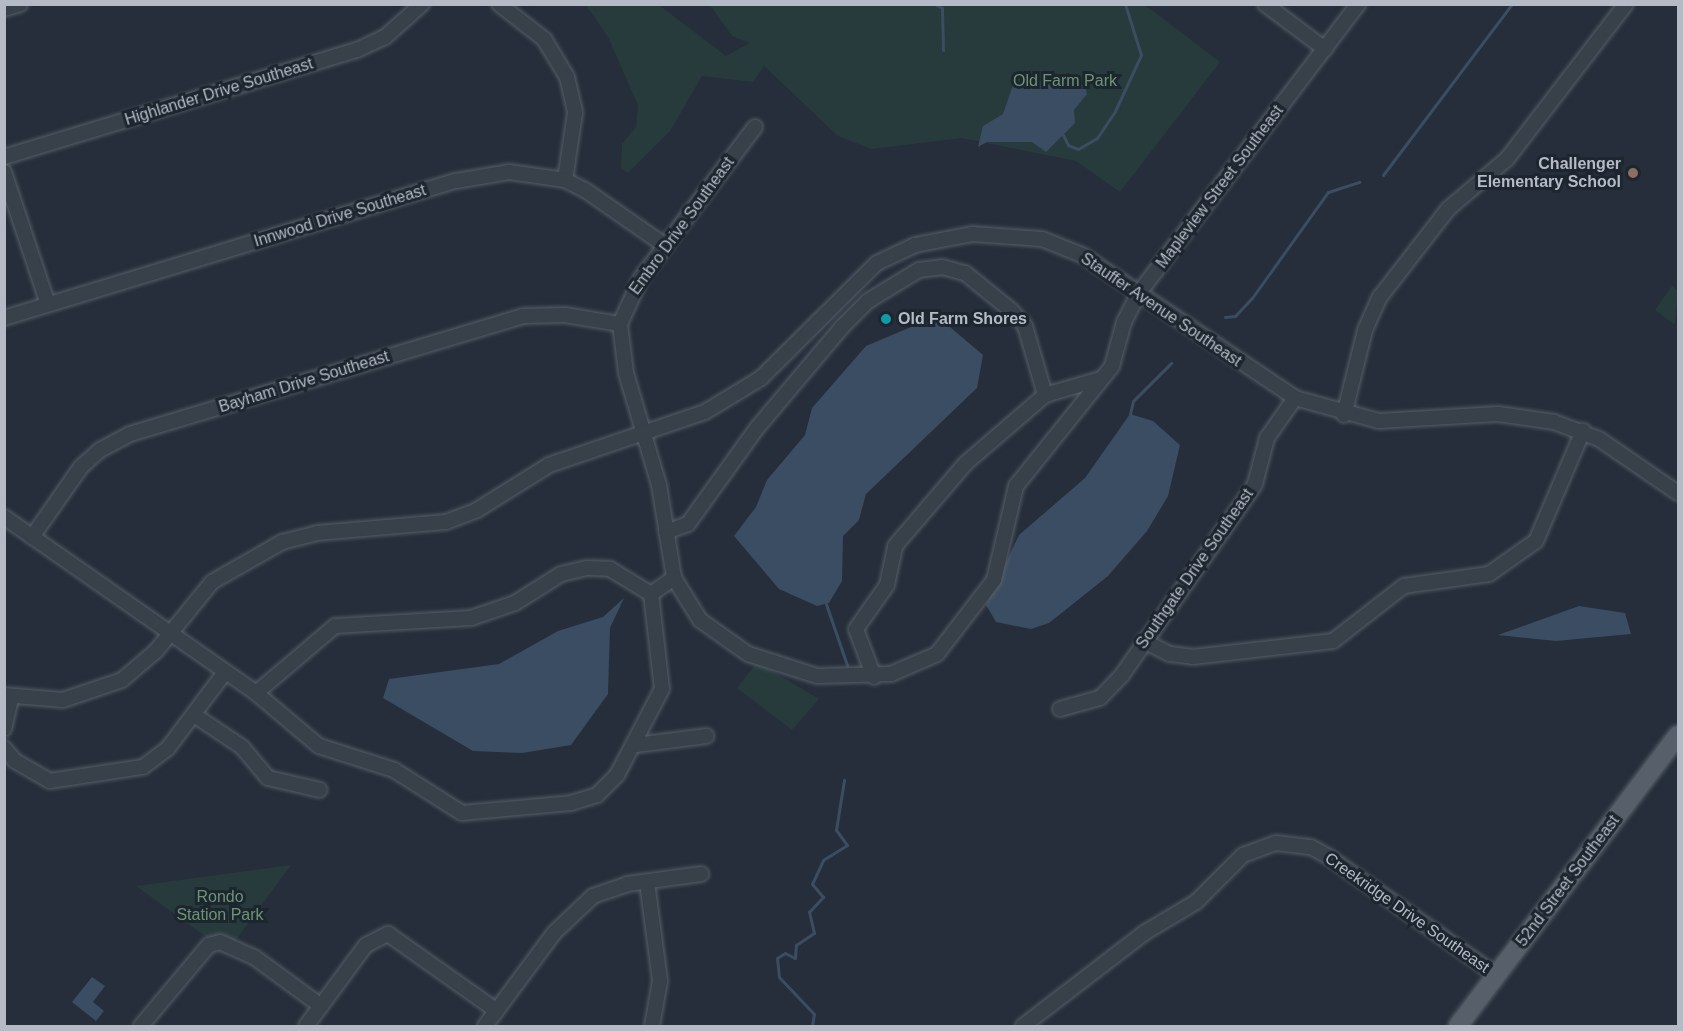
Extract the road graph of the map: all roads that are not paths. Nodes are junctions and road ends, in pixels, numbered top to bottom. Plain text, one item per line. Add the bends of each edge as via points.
1 (20, 4) edge
2 (422, 4) edge
3 (499, 4) edge
4 (1265, 4) edge
5 (1358, 4) edge
6 (1626, 4) edge
7 (4, 9) edge
8 (1324, 49) junction
9 (754, 128) dead end
10 (4, 157) edge
11 (4, 172) edge
12 (565, 180) junction
13 (664, 245) junction
14 (1140, 293) junction
15 (48, 304) junction
16 (4, 318) edge
17 (620, 324) junction
18 (1100, 379) junction
19 (1045, 395) junction
20 (1295, 398) junction
21 (1344, 415) junction
22 (1583, 432) junction
23 (644, 434) junction
24 (1678, 493) edge
25 (4, 517) edge
26 (666, 532) junction
27 (32, 537) junction
28 (674, 578) junction
29 (651, 594) junction
30 (170, 633) junction
31 (1144, 641) junction
32 (225, 672) junction
33 (874, 677) junction
34 (256, 693) junction
35 (8, 697) edge
36 (1060, 709) dead end
37 (194, 715) junction
38 (4, 729) edge
39 (706, 735) dead end
40 (1678, 735) edge
41 (636, 745) junction
42 (4, 748) edge
43 (320, 790) dead end
44 (701, 874) dead end
45 (647, 882) junction
46 (1496, 975) junction
47 (321, 1006) junction
48 (497, 1011) junction
49 (1461, 1025) edge
50 (141, 1026) edge
51 (306, 1026) edge
52 (485, 1026) edge
53 (652, 1026) edge
54 (1023, 1026) edge

1 - 7 street
2 - 10 street, Highlander Drive Southeast via 385,37 357,50
3 - 12 street via 544,39 567,77 575,113
4 - 8 street
5 - 8 street, Mapleview Street Southeast
6 - 21 street via 1507,159 1448,209 1380,297 1364,331
8 - 14 street, Mapleview Street Southeast
9 - 13 street, Embro Drive Southeast
11 - 15 street
12 - 13 street, Innwood Drive Southeast via 612,205
12 - 15 street, Innwood Drive Southeast via 513,172 465,179
13 - 17 street, Embro Drive Southeast via 634,288
14 - 18 street, Mapleview Street Southeast via 1124,322 1112,366
14 - 20 street, Stauffer Avenue Southeast
14 - 23 street, Stauffer Avenue Southeast via 1084,255 1042,239 1011,233 938,238 877,263 761,378 732,398
15 - 16 street, Innwood Drive Southeast
17 - 23 street, Embro Drive Southeast via 626,374
17 - 27 street, Bayham Drive Southeast via 565,315 523,316 130,434 100,450 81,467
18 - 19 street
18 - 33 street, Mapleview Street Southeast via 1016,486 994,580 952,636 923,663
19 - 26 street via 1025,326 1012,311 965,273 942,267 919,270 883,290 842,327 757,428 688,524
19 - 33 street via 966,463 895,546 887,585 856,629
20 - 21 street, Stauffer Avenue Southeast
20 - 31 street, Southgate Drive Southeast via 1266,438 1255,484
21 - 22 street, Stauffer Avenue Southeast via 1410,422 1498,414
22 - 24 street, Stauffer Avenue Southeast
22 - 31 street via 1536,541 1490,574 1404,586 1333,642 1193,657 1170,654
23 - 26 street, Embro Drive Southeast
23 - 30 street, Stauffer Avenue Southeast via 549,465 477,510 446,522 317,533 282,542 220,576
25 - 27 street
26 - 28 street, Embro Drive Southeast
27 - 30 street
28 - 29 street
28 - 33 street, Mapleview Street Southeast via 700,620 748,654 817,676
29 - 34 street via 610,569 587,568 561,574 515,603 471,618 335,626
29 - 41 street via 662,689
30 - 32 street
30 - 35 street, Stauffer Avenue Southeast via 138,669 96,693 63,700
31 - 36 street, Southgate Drive Southeast via 1100,698
32 - 34 street
32 - 37 street
34 - 41 street via 319,746 394,770 462,813 536,808 597,795 629,761
35 - 38 street
37 - 42 street via 154,761 132,771 50,781 15,761
37 - 43 street via 242,747 268,778
39 - 41 street
40 - 46 main road, 52nd Street Southeast
44 - 45 street
45 - 48 street via 609,889 577,908
45 - 53 street via 660,981
46 - 49 main road, 52nd Street Southeast
46 - 54 street, Creekridge Drive Southeast via 1329,857 1311,847 1276,843 1243,855 1196,902 1144,933
47 - 48 street via 366,945 388,934
47 - 50 street via 254,957 220,942 209,945
47 - 51 street
48 - 52 street

